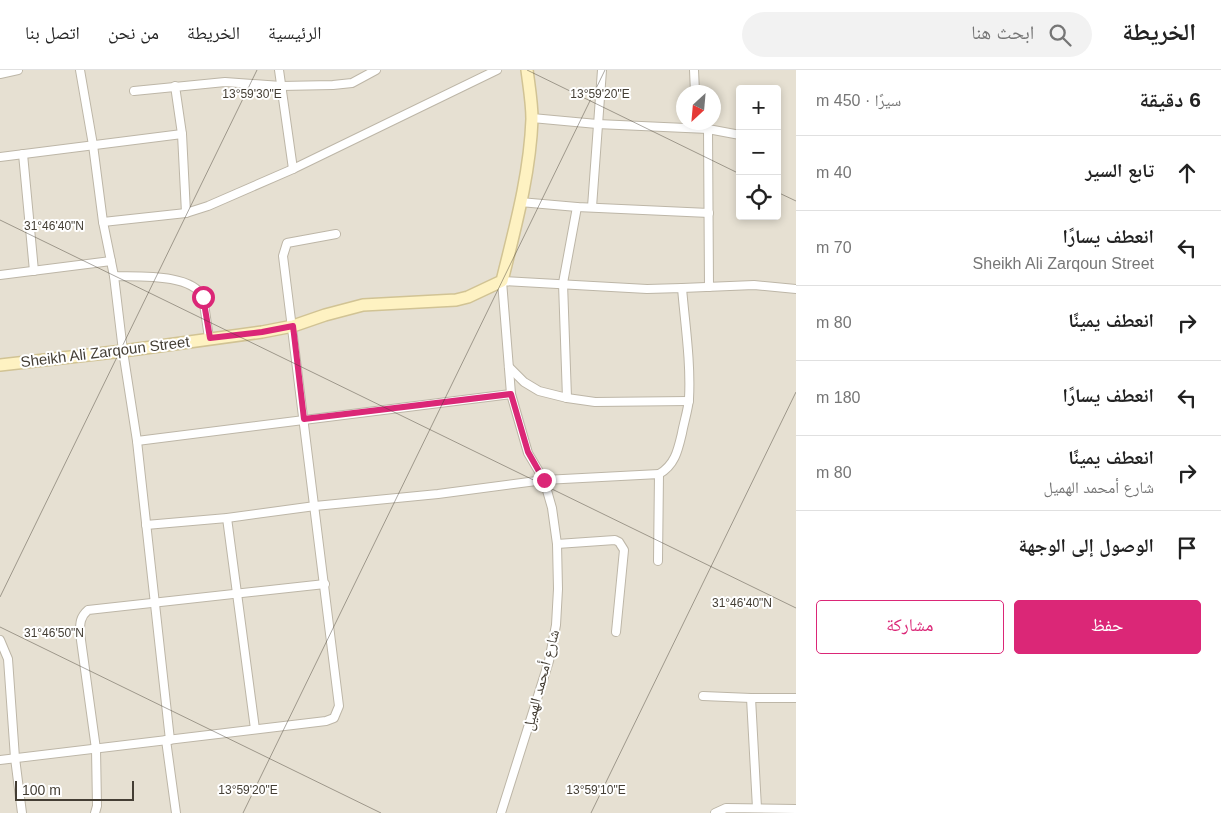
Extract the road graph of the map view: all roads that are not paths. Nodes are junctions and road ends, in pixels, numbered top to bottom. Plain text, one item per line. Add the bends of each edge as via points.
1 (18, 70) edge
2 (80, 70) edge
3 (279, 70) edge
4 (376, 70) edge
5 (497, 70) edge
6 (527, 70) edge
7 (602, 70) edge
8 (694, 70) edge
9 (0, 74) edge
10 (694, 85) edge
11 (175, 86) junction
12 (281, 86) junction
13 (134, 91) dead end
14 (532, 118) junction
15 (597, 124) junction
16 (676, 126) edge
17 (708, 130) edge
18 (714, 130) edge
19 (736, 133) edge
20 (182, 134) junction
21 (93, 145) junction
22 (23, 154) junction
23 (0, 157) edge
24 (292, 169) junction
25 (520, 202) junction
26 (577, 207) junction
27 (592, 208) junction
28 (186, 213) junction
29 (709, 213) junction
30 (102, 222) junction
31 (336, 234) dead end
32 (110, 261) junction
33 (34, 271) junction
34 (0, 275) edge
35 (114, 276) junction
36 (502, 281) junction
37 (563, 283) junction
38 (709, 287) junction
39 (682, 288) junction
40 (796, 289) edge
41 (293, 326) junction
42 (210, 338) junction
43 (123, 351) junction
44 (0, 365) edge
45 (508, 367) junction
46 (511, 394) junction
47 (567, 398) junction
48 (688, 401) junction
49 (304, 419) junction
50 (137, 441) junction
51 (659, 474) junction
52 (544, 480) junction
53 (315, 506) junction
54 (227, 518) junction
55 (146, 525) junction
56 (557, 544) junction
57 (658, 561) dead end
58 (325, 584) junction
59 (237, 593) junction
60 (155, 601) junction
61 (616, 632) dead end
62 (0, 640) edge
63 (703, 696) dead end
64 (751, 698) junction
65 (796, 698) edge
66 (255, 729) junction
67 (168, 740) junction
68 (96, 750) junction
69 (15, 758) junction
70 (0, 760) edge
71 (756, 808) junction
72 (796, 809) edge
73 (22, 813) edge
74 (95, 813) edge
75 (176, 813) edge
76 (500, 813) edge
77 (715, 813) edge

1 - 9 street
2 - 21 street
3 - 12 street
4 - 12 street via 352,83
5 - 24 street
6 - 14 main road
7 - 15 street
8 - 10 street
11 - 12 street via 225,82
11 - 13 street
11 - 20 street
12 - 24 street
14 - 15 street
14 - 25 main road
15 - 16 street
15 - 27 street
17 - 29 street
18 - 19 street
20 - 21 street
20 - 28 street
21 - 22 street
21 - 30 street
22 - 23 street
22 - 33 street
24 - 28 street
25 - 26 street
25 - 36 main road
26 - 27 street
26 - 37 street
27 - 29 street
28 - 30 street
29 - 38 street
30 - 32 street
31 - 41 street via 293,241 284,248
32 - 33 street
32 - 35 street
33 - 34 street
35 - 42 street via 167,278 186,282 200,291
35 - 43 street
36 - 37 street
36 - 41 main road, Sheikh Ali Zarqoun Street via 468,298 363,305
36 - 45 street, شارع أمحمد الهميل
37 - 39 street
37 - 47 street
38 - 39 street
38 - 40 street via 754,285
39 - 48 street via 690,378
41 - 42 main road, Sheikh Ali Zarqoun Street
41 - 49 street
42 - 43 main road, Sheikh Ali Zarqoun Street
43 - 44 main road, Sheikh Ali Zarqoun Street
43 - 50 street
45 - 46 street, شارع أمحمد الهميل
45 - 47 street via 539,391
46 - 49 street
46 - 52 street, شارع أمحمد الهميل via 528,452
47 - 48 street via 594,402
48 - 51 street via 673,462
49 - 50 street
49 - 53 street
50 - 55 street
51 - 52 street
51 - 57 street
52 - 53 street
52 - 56 street, شارع أمحمد الهميل
53 - 54 street
53 - 58 street
54 - 55 street
54 - 59 street
55 - 60 street
56 - 61 street via 615,540 622,546
56 - 76 street, شارع أمحمد الهميل via 558,589 553,646
58 - 59 street
58 - 66 street via 339,706 337,712 334,718 326,721
59 - 60 street
59 - 66 street
60 - 67 street
60 - 68 street via 88,610 80,620
62 - 69 street via 8,659
63 - 64 street
64 - 65 street
64 - 71 street
66 - 67 street
67 - 68 street
67 - 75 street
68 - 69 street
68 - 74 street
69 - 70 street
69 - 73 street
71 - 72 street
71 - 77 street via 726,808

